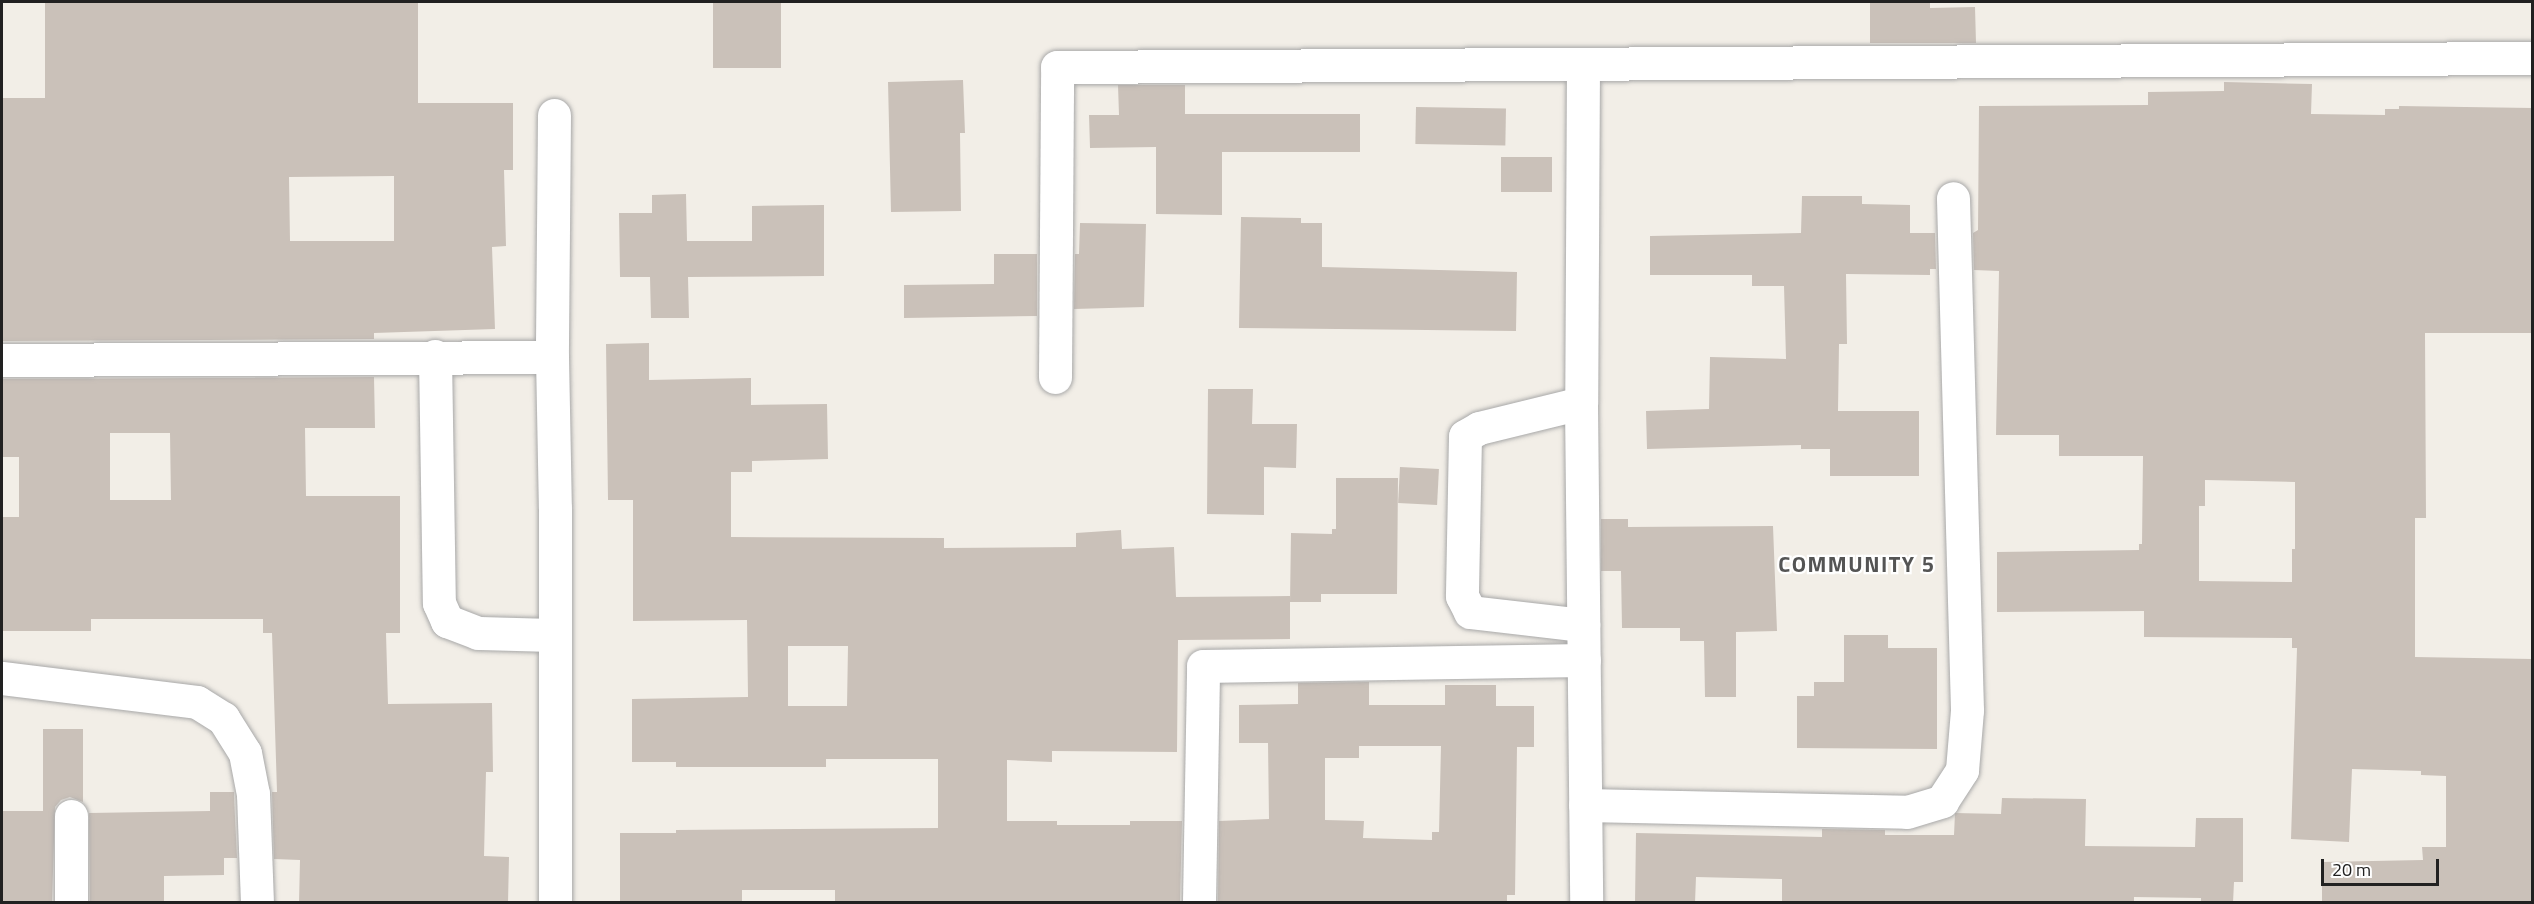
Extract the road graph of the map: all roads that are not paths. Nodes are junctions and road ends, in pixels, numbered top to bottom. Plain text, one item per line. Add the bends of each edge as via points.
1 (2532, 58) edge
2 (1583, 65) junction
3 (554, 115) dead end
4 (1953, 198) dead end
5 (435, 356) junction
6 (552, 357) junction
7 (2, 360) edge
8 (1055, 377) dead end
9 (1581, 403) junction
10 (1583, 625) junction
11 (554, 635) junction
12 (1584, 660) junction
13 (2, 678) edge
14 (1585, 805) junction
15 (71, 816) dead end
16 (71, 903) edge
17 (257, 903) edge
18 (555, 903) edge
19 (1199, 903) edge
20 (1586, 903) edge

1 - 2 street
2 - 8 street via 1057,67
2 - 9 street
3 - 6 street
4 - 14 street via 1967,710 1962,770 1942,801 1907,812
5 - 6 street
5 - 7 street
5 - 11 street via 439,603 447,621 478,633
6 - 11 street
9 - 10 street
9 - 10 street via 1479,428 1465,436 1462,596 1470,612
10 - 12 street
11 - 18 street
12 - 14 street
12 - 19 street via 1203,666
13 - 17 street via 197,702 223,718 245,753 253,794
14 - 20 street
15 - 16 street

